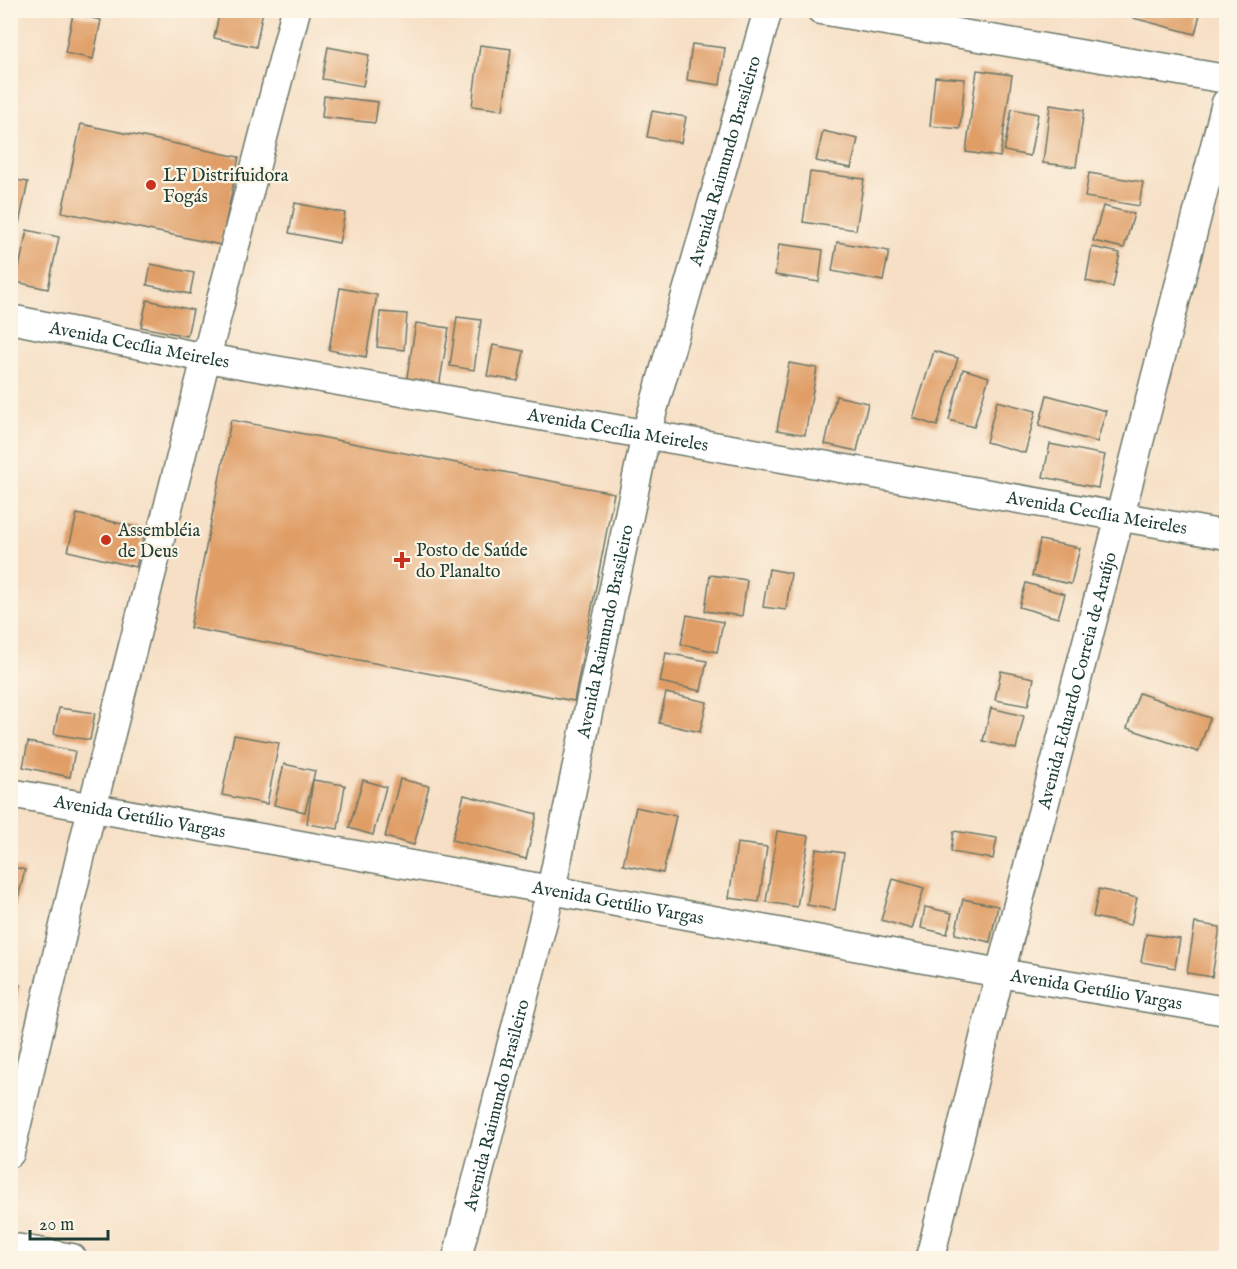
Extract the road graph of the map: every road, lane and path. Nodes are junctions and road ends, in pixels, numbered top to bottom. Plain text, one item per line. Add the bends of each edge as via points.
1 (296, 10) edge
2 (768, 10) edge
3 (821, 10) edge
4 (1227, 79) edge
5 (1227, 103) edge
6 (10, 319) edge
7 (206, 358) junction
8 (646, 434) junction
9 (1120, 516) junction
10 (1227, 535) edge
11 (10, 793) edge
12 (92, 808) junction
13 (552, 890) junction
14 (999, 973) junction
15 (1227, 1011) edge
16 (10, 1153) edge
17 (10, 1247) edge
18 (72, 1258) edge
19 (457, 1258) edge
20 (930, 1258) edge

1 - 7 street
2 - 8 street, Avenida Raimundo Brasileiro
3 - 4 street
5 - 9 street, Avenida Eduardo Correia de Araújo
6 - 7 street, Avenida Cecília Meireles
7 - 8 street, Avenida Cecília Meireles
7 - 12 street
8 - 9 street, Avenida Cecília Meireles
8 - 13 street, Avenida Raimundo Brasileiro
9 - 10 street, Avenida Cecília Meireles
9 - 14 street, Avenida Eduardo Correia de Araújo
11 - 12 street, Avenida Getúlio Vargas
12 - 13 street, Avenida Getúlio Vargas
12 - 16 street
13 - 14 street, Avenida Getúlio Vargas
13 - 19 street, Avenida Raimundo Brasileiro
14 - 15 street, Avenida Getúlio Vargas
14 - 20 street, Avenida Eduardo Correia de Araújo
17 - 18 street

